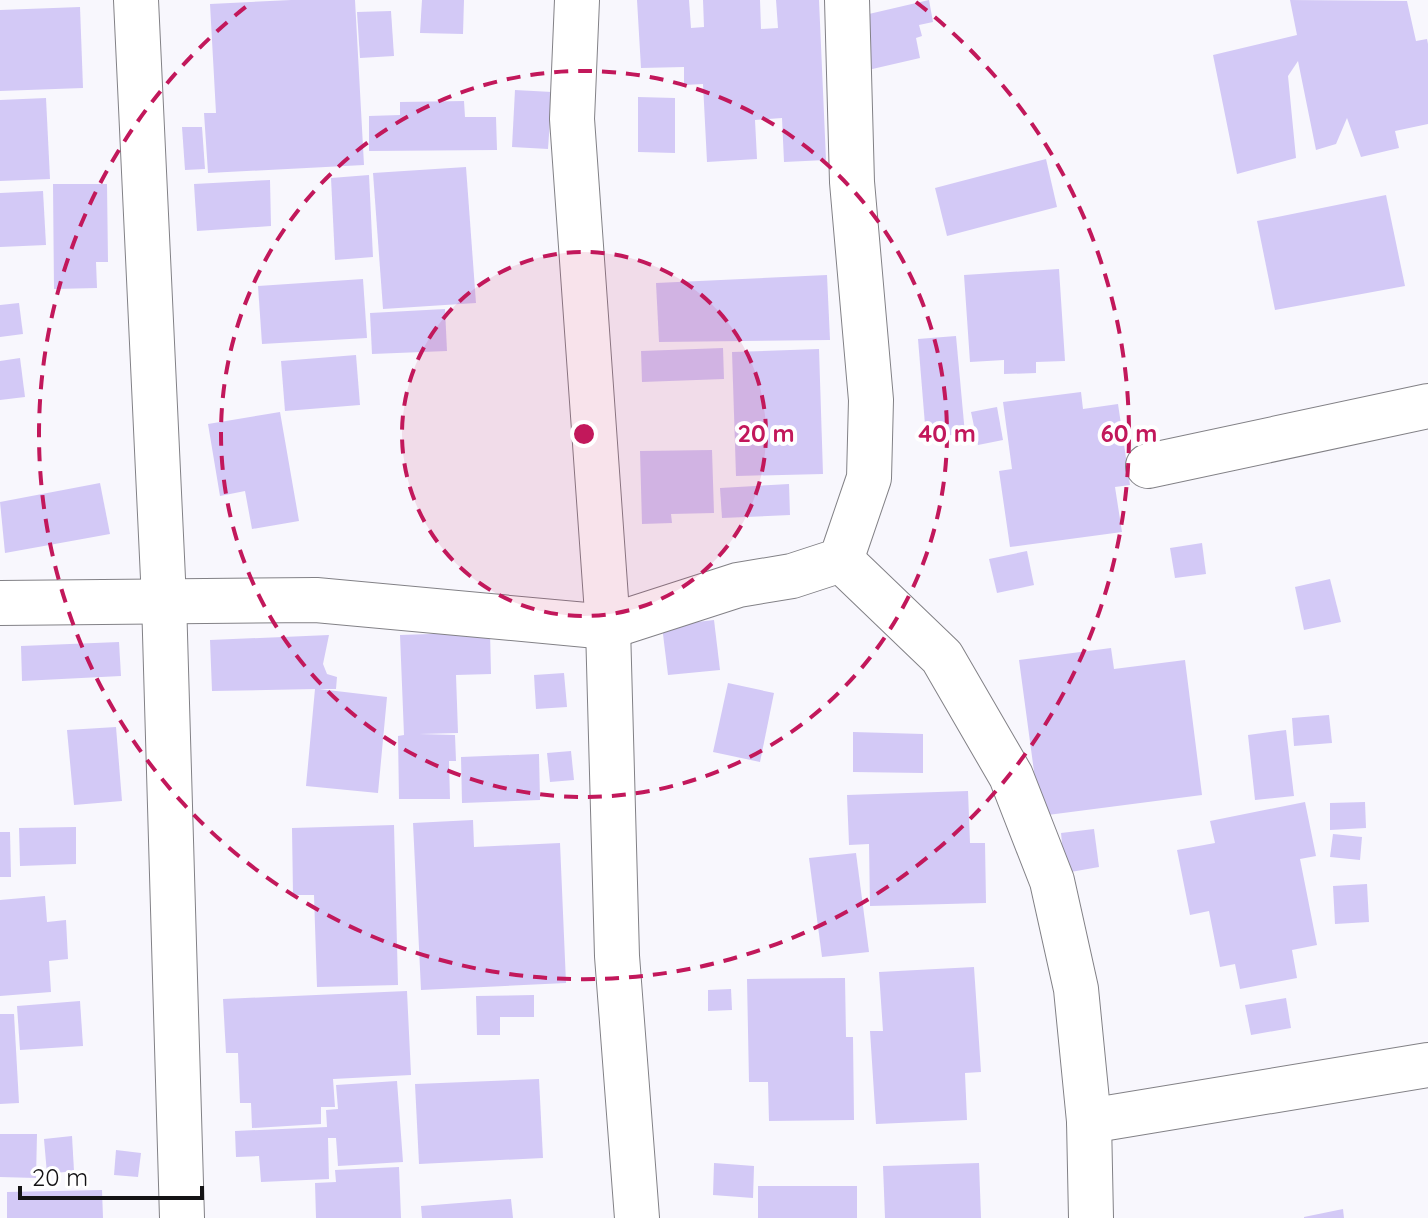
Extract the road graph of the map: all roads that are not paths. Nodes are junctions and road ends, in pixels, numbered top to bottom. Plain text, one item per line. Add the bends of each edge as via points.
1 (136, 0) edge
2 (577, 0) edge
3 (847, 0) edge
4 (1428, 406) edge
5 (1148, 466) dead end
6 (841, 560) junction
7 (164, 600) junction
8 (0, 603) edge
9 (608, 627) junction
10 (1428, 1065) edge
11 (1089, 1121) junction
12 (182, 1218) edge
13 (637, 1218) edge
14 (1091, 1218) edge

1 - 7 street
2 - 9 street via 572,119
3 - 6 street via 852,182 871,400 869,478
4 - 5 street
6 - 9 street via 738,585
6 - 11 street via 942,657 1011,776 1052,881 1076,989
7 - 8 street
7 - 9 street via 316,600
7 - 12 street
9 - 13 street via 617,956
10 - 11 street
11 - 14 street

